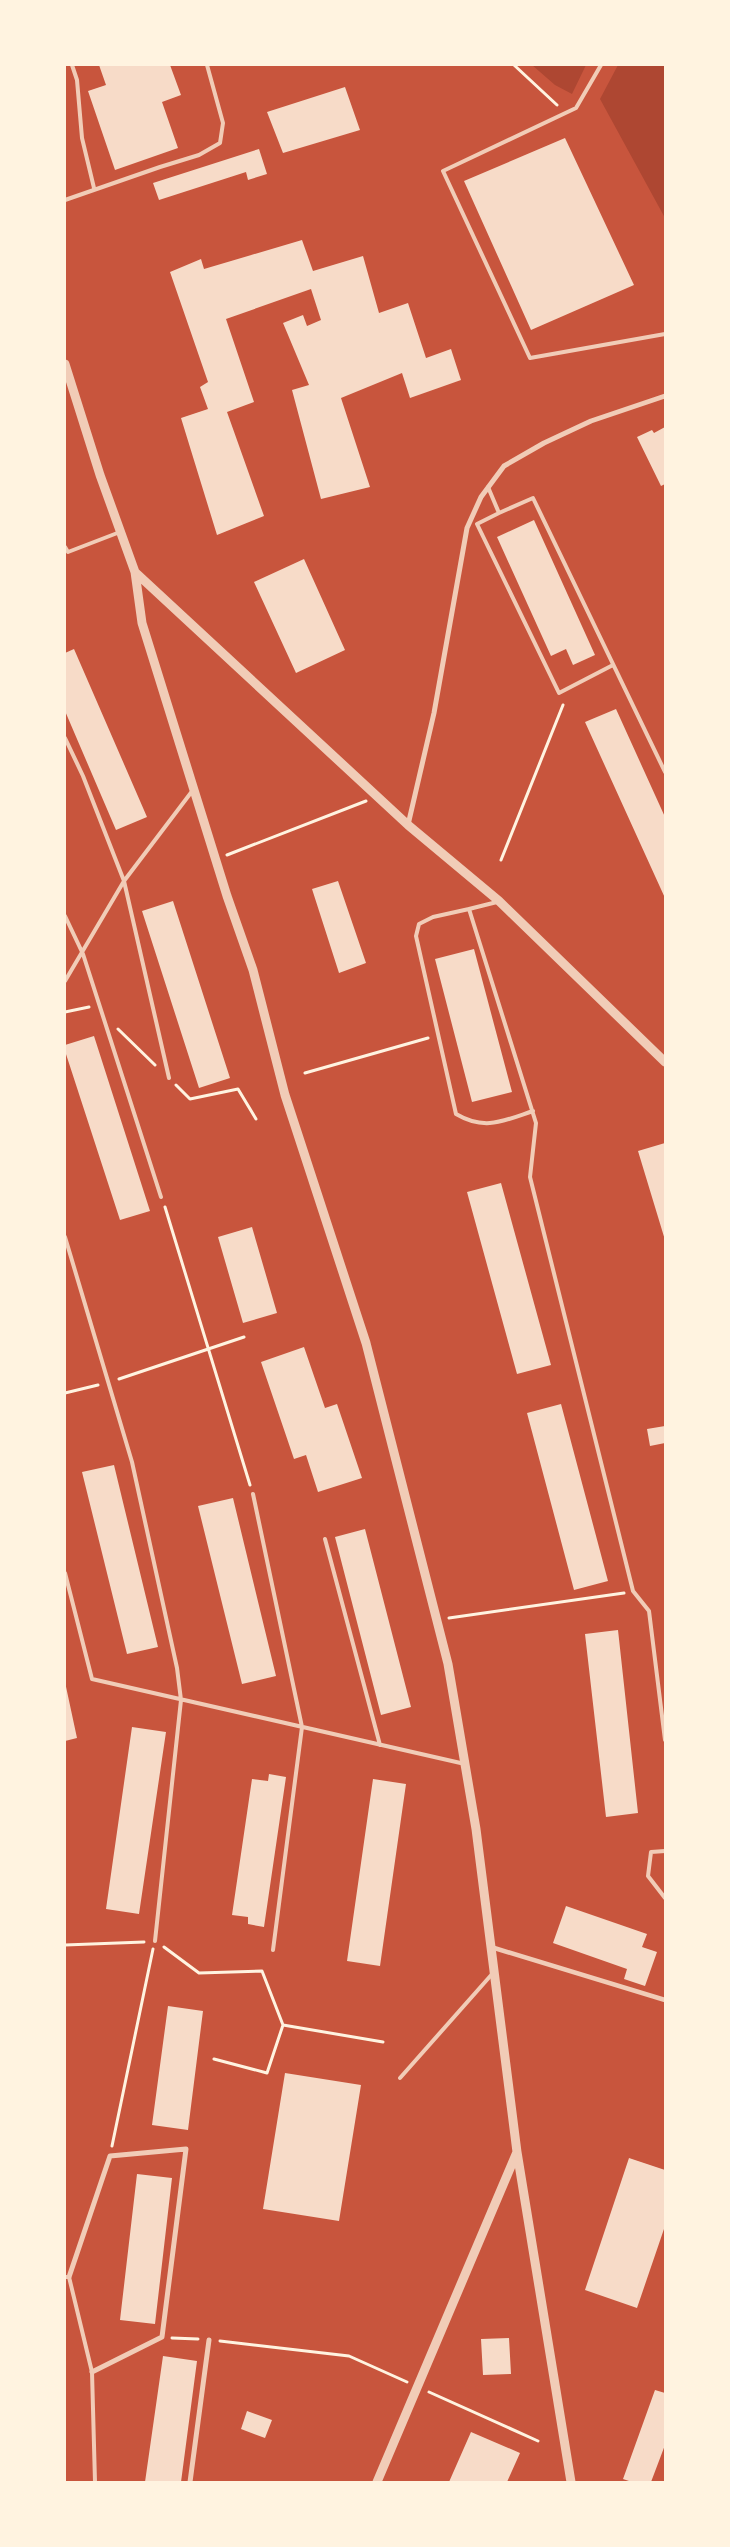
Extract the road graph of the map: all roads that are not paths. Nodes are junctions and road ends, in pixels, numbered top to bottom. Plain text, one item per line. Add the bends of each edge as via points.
1 (72, 65) edge
2 (207, 65) edge
3 (601, 65) edge
4 (94, 188) junction
5 (65, 200) edge
6 (665, 334) edge
7 (65, 364) edge
8 (665, 396) edge
9 (488, 487) junction
10 (499, 513) junction
11 (120, 532) junction
12 (65, 547) edge
13 (135, 572) junction
14 (613, 665) junction
15 (65, 738) edge
16 (665, 772) edge
17 (194, 788) junction
18 (408, 825) junction
19 (124, 881) junction
20 (499, 901) junction
21 (469, 909) junction
22 (65, 916) edge
23 (83, 954) junction
24 (65, 981) edge
25 (665, 1062) edge
26 (169, 1078) dead end
27 (532, 1111) junction
28 (161, 1197) road end
29 (65, 1237) edge
30 (253, 1494) road end
31 (325, 1539) dead end
32 (65, 1573) edge
33 (181, 1700) junction
34 (302, 1727) junction
35 (665, 1740) edge
36 (380, 1745) junction
37 (465, 1764) junction
38 (665, 1851) edge
39 (665, 1898) edge
40 (155, 1941) road end
41 (491, 1947) junction
42 (273, 1950) dead end
43 (494, 1971) junction
44 (665, 2000) edge
45 (400, 2078) dead end
46 (517, 2152) junction
47 (67, 2277) edge
48 (209, 2340) road end
49 (92, 2372) junction
50 (95, 2482) edge
51 (190, 2482) edge
52 (377, 2482) edge
53 (571, 2482) edge

1 - 4 lane via 77,80 82,138
2 - 4 lane via 223,123 220,143 199,156
3 - 6 lane via 576,108 443,171 530,358
4 - 5 lane
7 - 11 street
8 - 9 street via 591,421 544,443 504,466
9 - 10 lane
9 - 18 street via 467,528 434,713
10 - 14 lane via 533,498
10 - 14 lane via 477,524 559,693
11 - 12 lane via 68,552
11 - 13 street
13 - 17 street via 142,623
13 - 18 street
14 - 16 lane
15 - 19 lane
17 - 19 lane
17 - 37 street via 253,970 285,1095 366,1343 448,1664
18 - 20 street
19 - 23 lane
19 - 26 lane
20 - 21 lane
20 - 25 street
21 - 27 lane
21 - 27 lane via 433,917 419,924 416,936 456,1114 469,1121 492,1125
22 - 23 lane
23 - 24 lane
23 - 28 lane
27 - 35 lane via 536,1123 530,1177 632,1592 649,1611
29 - 33 lane via 132,1462 178,1668
30 - 34 lane
31 - 36 lane
32 - 33 lane via 92,1680
33 - 34 lane
33 - 40 lane
34 - 36 lane
34 - 42 lane
36 - 37 lane
37 - 41 street
38 - 39 lane via 651,1852 648,1876
41 - 43 street
41 - 44 street
43 - 45 lane
43 - 46 street
46 - 52 street
46 - 53 street via 533,2234
47 - 49 lane
47 - 49 street via 110,2156 186,2148 162,2337
48 - 51 street
49 - 50 lane

